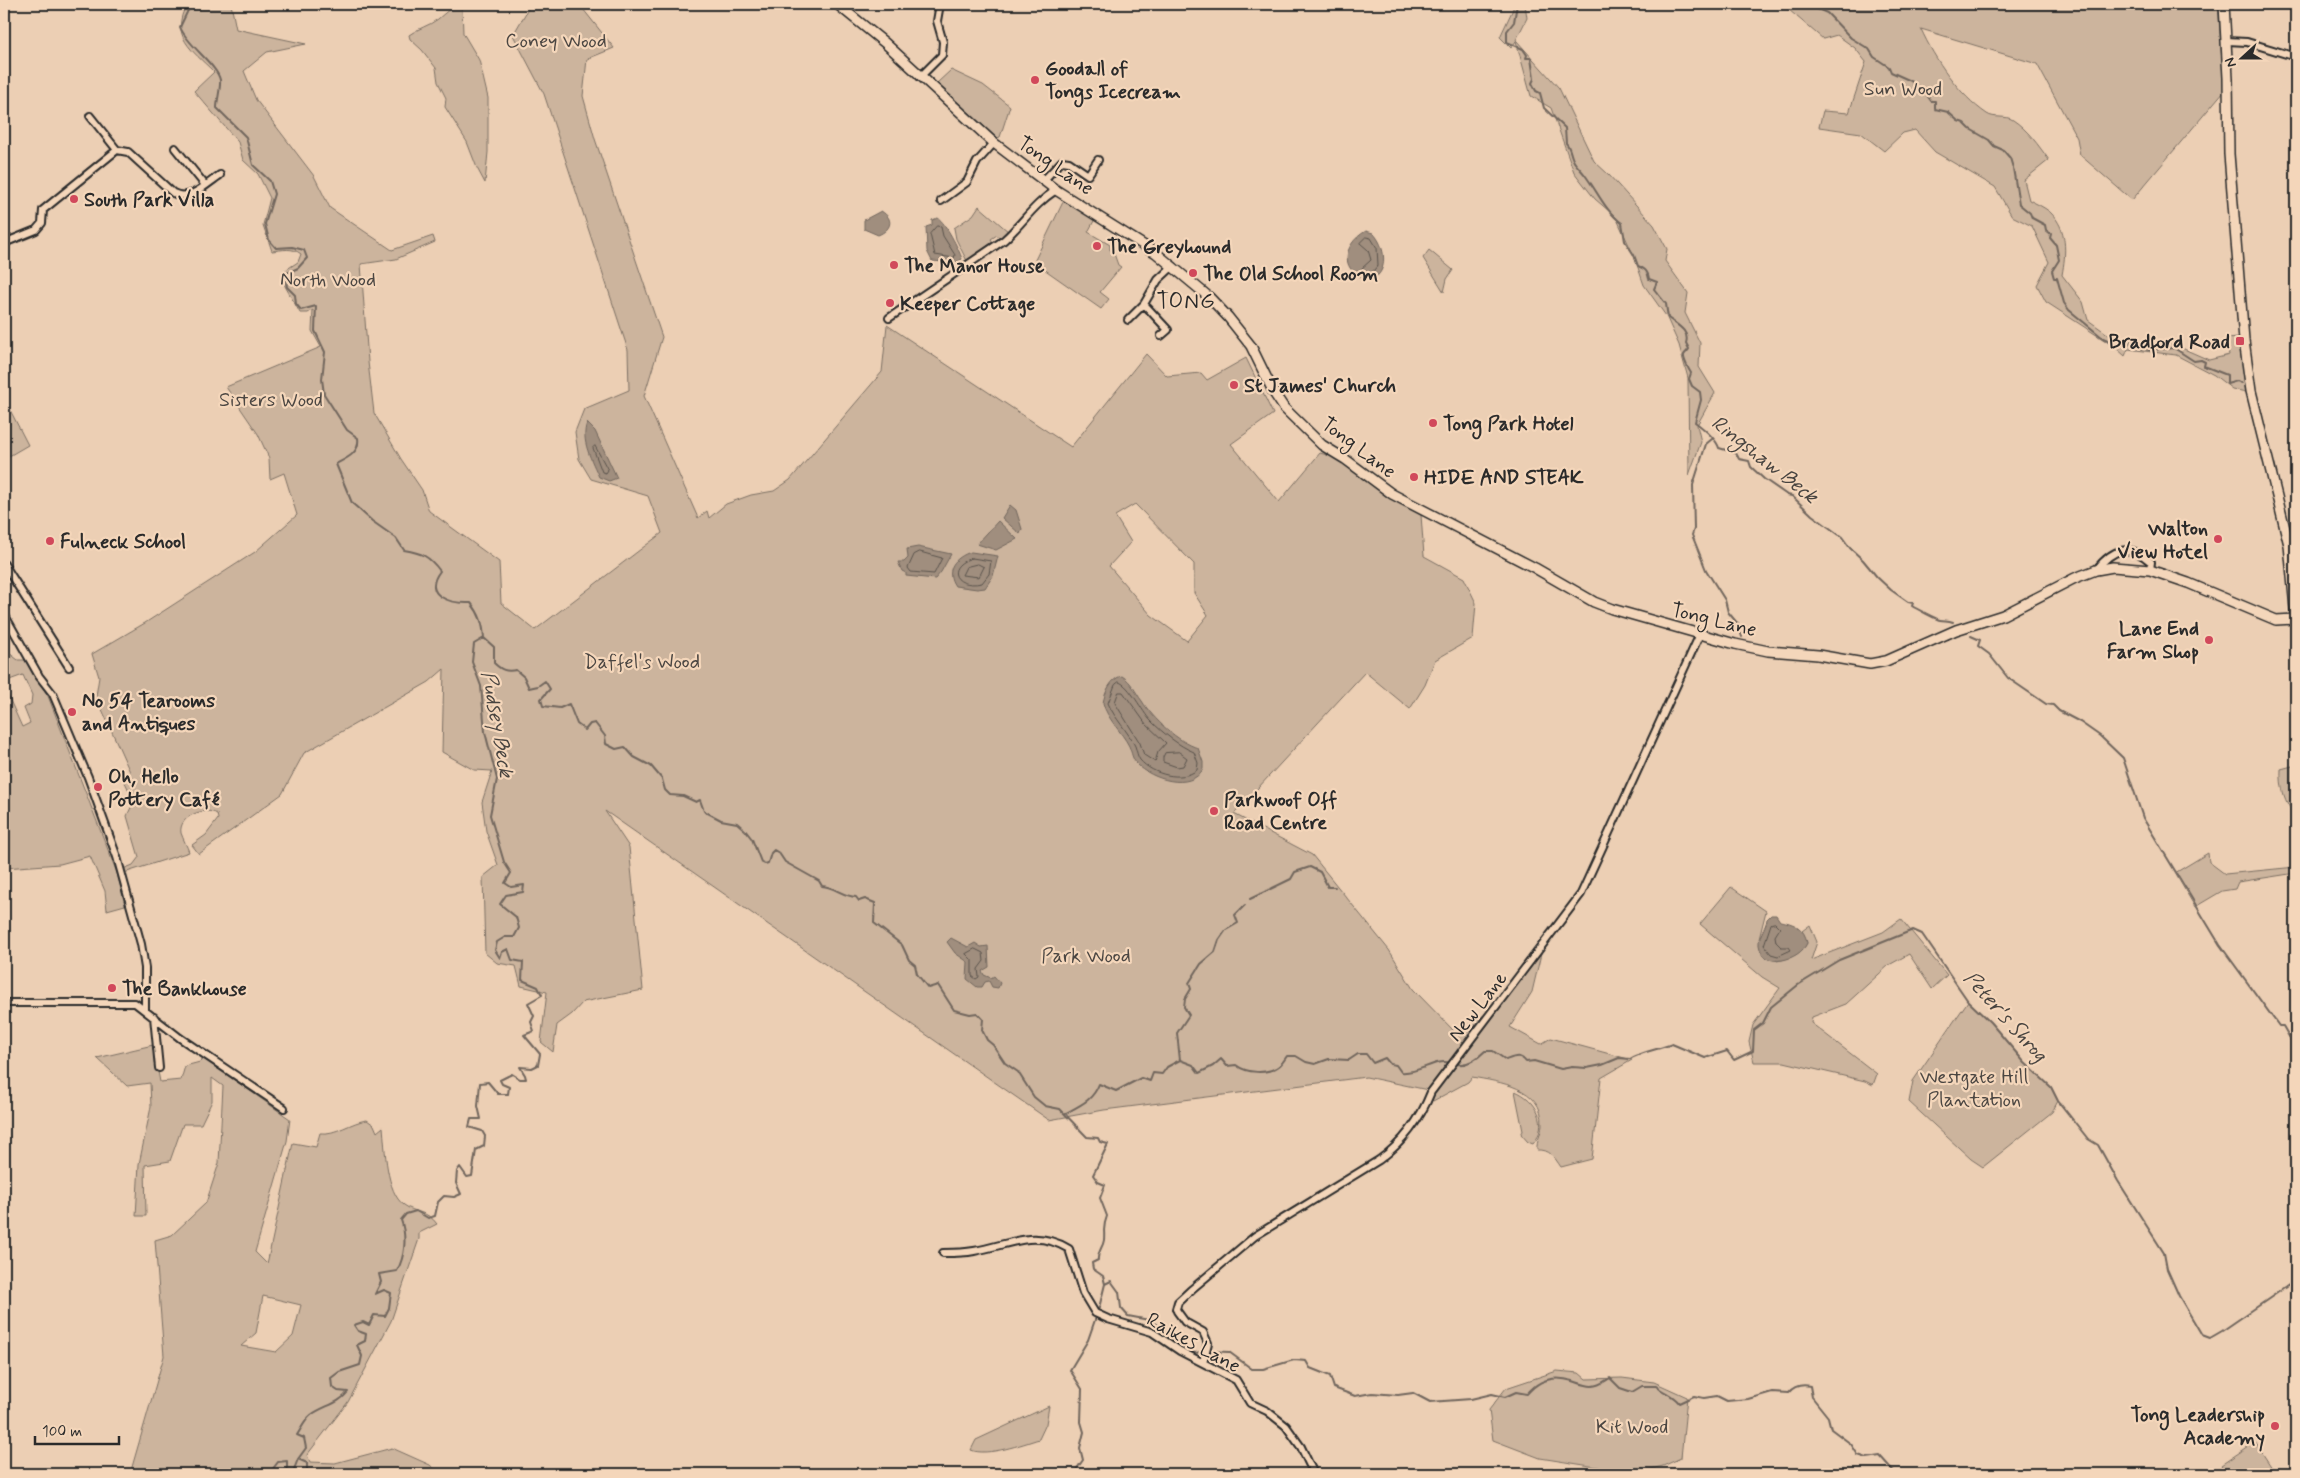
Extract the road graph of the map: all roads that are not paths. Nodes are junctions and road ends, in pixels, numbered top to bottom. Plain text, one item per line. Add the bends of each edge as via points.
1 (836, 4) edge
2 (940, 4) edge
3 (2224, 4) edge
4 (2227, 41) junction
5 (2296, 57) edge
6 (920, 77) junction
7 (90, 116) dead end
8 (994, 143) junction
9 (175, 148) dead end
10 (117, 150) junction
11 (1098, 160) dead end
12 (220, 175) dead end
13 (1043, 181) junction
14 (205, 185) junction
15 (1056, 190) junction
16 (940, 201) dead end
17 (4, 243) edge
18 (1173, 266) junction
19 (1144, 304) junction
20 (889, 318) dead end
21 (1128, 320) dead end
22 (1161, 336) dead end
23 (4, 564) edge
24 (2096, 570) junction
25 (2150, 570) junction
26 (4, 614) edge
27 (2296, 619) edge
28 (1700, 634) junction
29 (68, 668) dead end
30 (4, 1003) edge
31 (145, 1010) junction
32 (154, 1017) junction
33 (159, 1068) dead end
34 (284, 1108) dead end
35 (943, 1253) dead end
36 (1203, 1362) junction
37 (1314, 1474) edge

1 - 6 street, Tong Lane via 885,43
2 - 6 street via 937,21 943,42 942,55
3 - 4 street
4 - 5 street via 2247,42
4 - 27 street via 2230,163 2239,288 2251,391 2288,545
6 - 8 street, Tong Lane
7 - 10 street
8 - 13 street, Tong Lane
8 - 16 street via 967,182
9 - 14 street
10 - 14 street via 128,152 180,197 191,195
10 - 17 street via 43,210 42,223 36,230
11 - 13 street via 1088,175 1069,162 1060,161
12 - 14 street
13 - 15 street, Tong Lane
15 - 18 street, Tong Lane
15 - 20 street via 1040,201 1004,240
18 - 19 street via 1158,280
18 - 28 street, Tong Lane via 1216,304 1243,336 1274,393 1294,419 1322,444 1392,494 1594,602
19 - 21 street
19 - 22 street via 1168,330
23 - 29 street
24 - 25 street, Tong Lane via 2113,567
24 - 25 street, Tong Lane via 2105,558 2120,550 2142,554 2151,562
24 - 28 street, Tong Lane via 2003,615 1956,630 1875,664 1768,650
25 - 27 street, Tong Lane via 2276,620
26 - 31 street via 52,694 91,785 122,875 141,944 145,968
28 - 36 street, New Lane via 1581,894 1450,1066 1418,1121 1391,1152 1255,1236 1178,1302 1176,1310 1186,1322 1203,1332 1208,1343
30 - 31 street via 130,1001
31 - 32 street
32 - 33 street
32 - 34 street
35 - 36 street, Raikes Lane via 974,1251 1020,1240 1041,1238 1055,1241 1069,1249 1083,1293 1098,1314 1152,1332
36 - 37 street, Raikes Lane via 1236,1380 1250,1403 1286,1426 1302,1447

